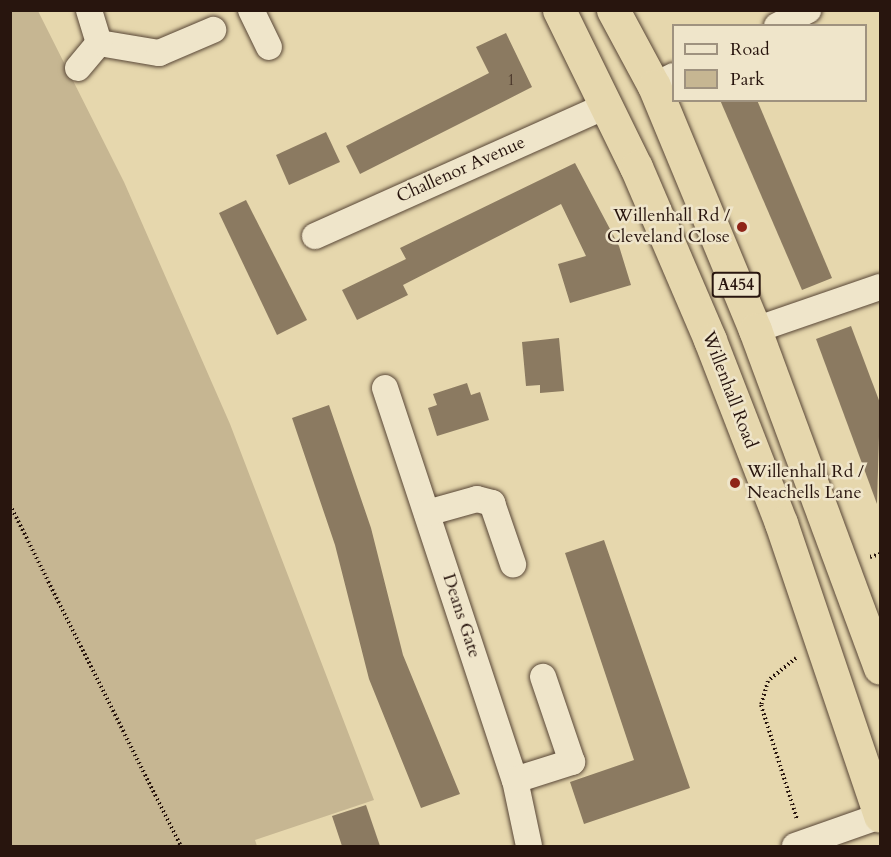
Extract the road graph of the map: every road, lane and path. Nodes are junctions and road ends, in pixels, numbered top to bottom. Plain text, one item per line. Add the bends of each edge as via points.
1 (89, 10) edge
2 (251, 10) edge
3 (550, 10) edge
4 (559, 10) edge
5 (613, 10) edge
6 (808, 10) edge
7 (781, 24) edge
8 (213, 30) dead end
9 (99, 43) junction
10 (269, 47) dead end
11 (78, 68) dead end
12 (593, 75) junction
13 (664, 81) edge
14 (608, 105) junction
15 (315, 236) dead end
16 (880, 287) edge
17 (755, 330) junction
18 (385, 388) dead end
19 (10, 505) edge
20 (427, 513) junction
21 (513, 564) dead end
22 (818, 640) junction
23 (880, 668) edge
24 (543, 677) dead end
25 (515, 780) junction
26 (880, 816) edge
27 (800, 845) edge
28 (181, 846) edge
29 (529, 846) edge

1 - 9 street
2 - 10 street
3 - 12 highway
4 - 12 highway, Willenhall Road / A454
5 - 13 highway, A454
6 - 7 street
8 - 9 street via 159,53
9 - 11 street
12 - 14 highway, Willenhall Road / A454
13 - 17 highway, A454
14 - 15 street, Challenor Avenue
14 - 22 highway, Willenhall Road / A454 via 714,351 781,524
16 - 17 street
17 - 23 highway, A454
18 - 20 street, Deans Gate
19 - 28 path
20 - 21 street via 477,499 492,502
20 - 25 street, Deans Gate
22 - 26 highway, Willenhall Road / A454
22 - 27 path via 792,649 796,658 768,681 761,705
24 - 25 street via 572,762
25 - 29 street, Deans Gate
26 - 27 street

